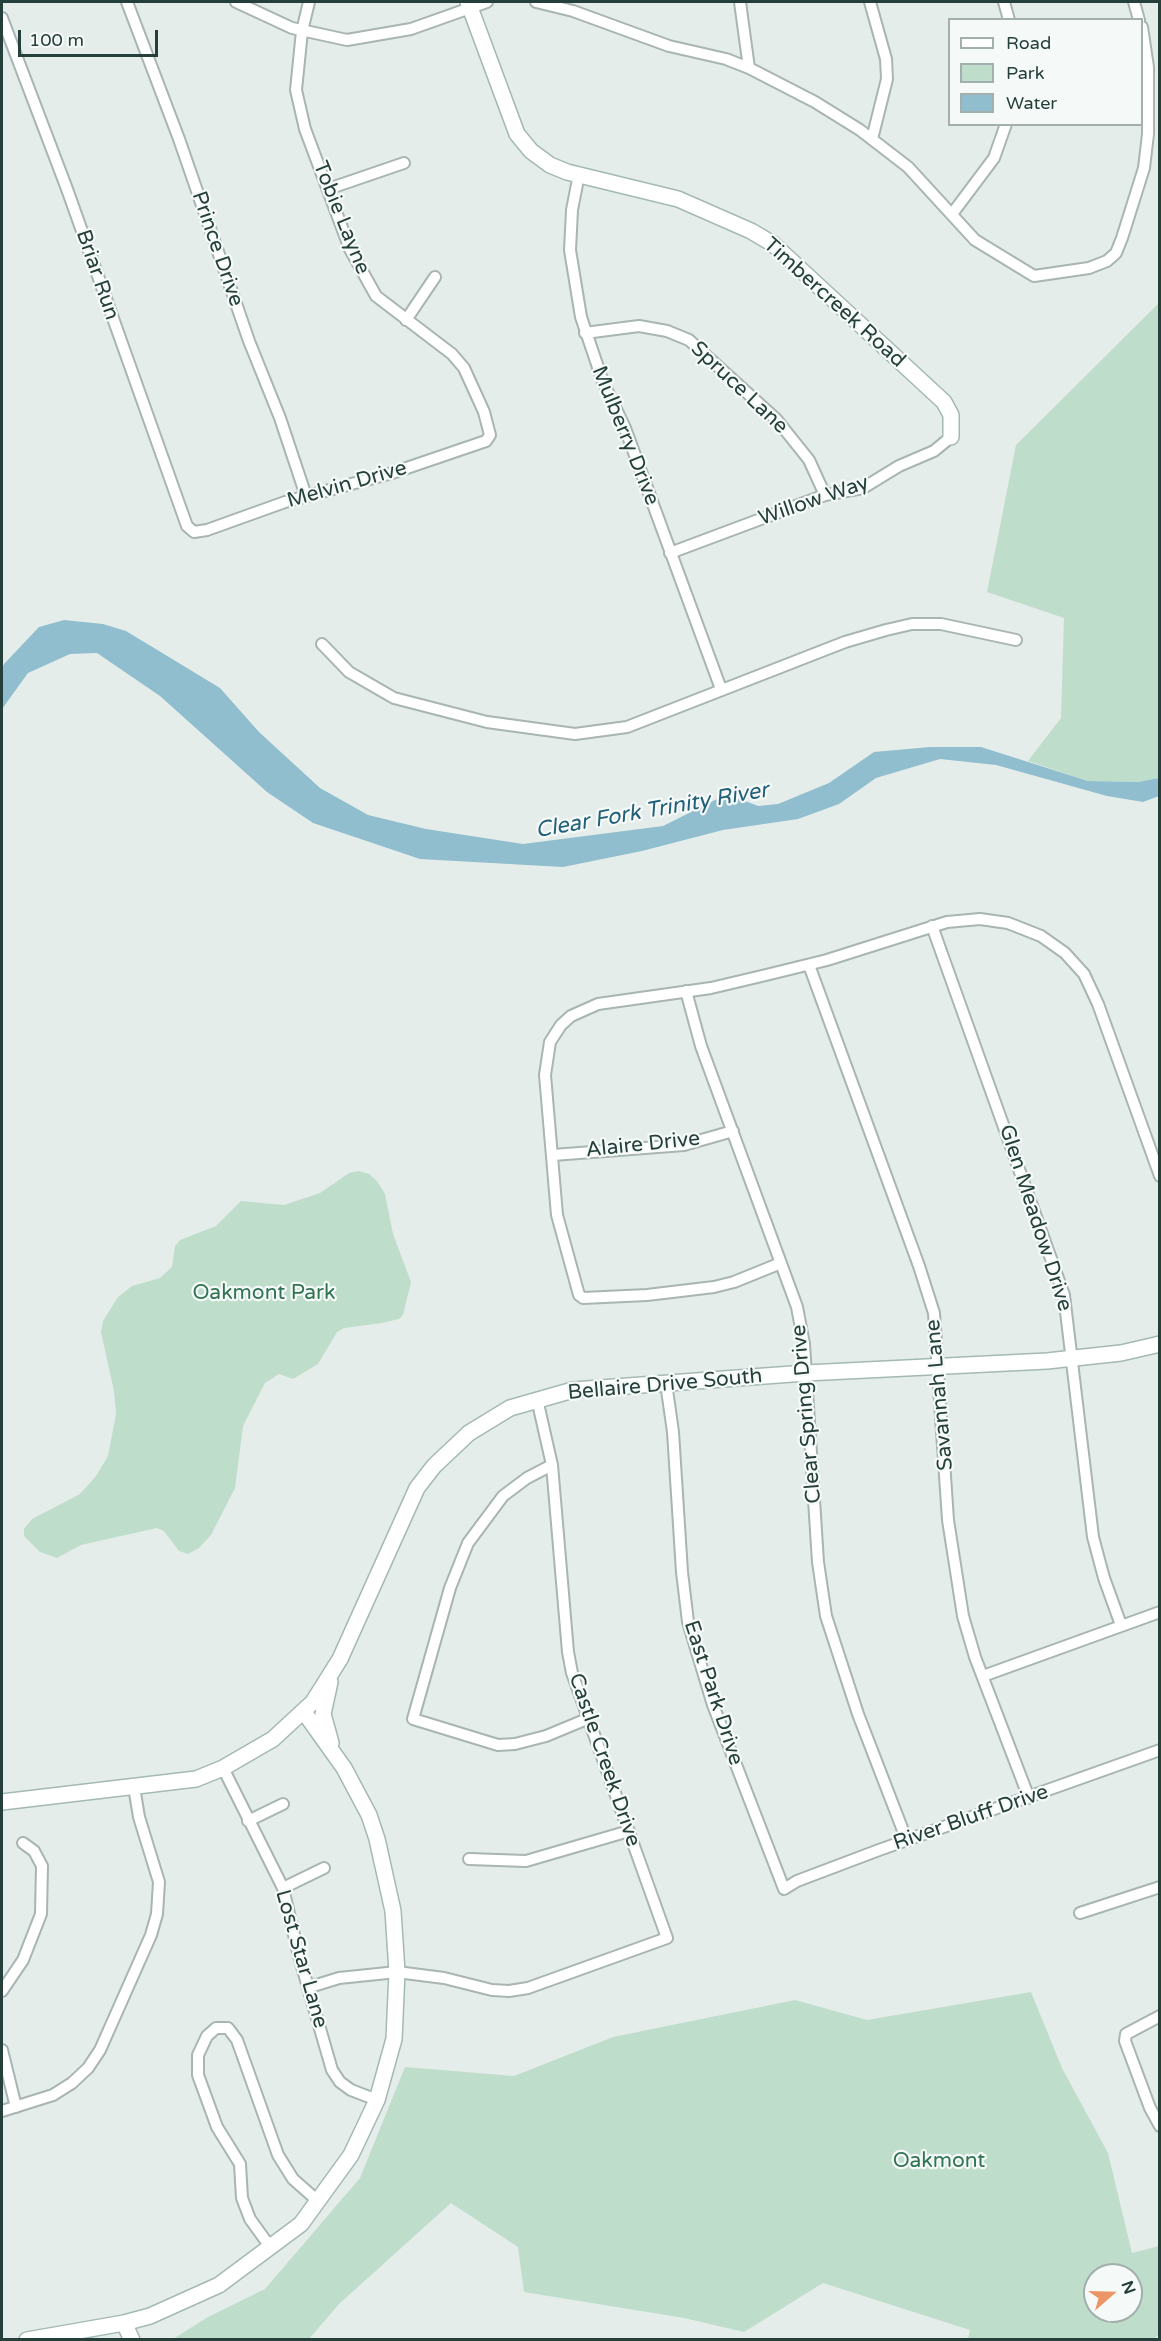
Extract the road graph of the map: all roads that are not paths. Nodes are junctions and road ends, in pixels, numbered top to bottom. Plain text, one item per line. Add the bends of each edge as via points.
1 (128, 2) edge
2 (236, 2) edge
3 (309, 2) edge
4 (487, 2) edge
5 (536, 2) edge
6 (740, 2) edge
7 (870, 2) edge
8 (1004, 2) edge
9 (1134, 2) edge
10 (469, 4) edge
11 (2, 18) edge
12 (1008, 18) edge
13 (1138, 18) edge
14 (302, 31) junction
15 (1143, 34) edge
16 (749, 68) junction
17 (1005, 126) edge
18 (872, 139) junction
19 (404, 163) dead end
20 (579, 174) junction
21 (328, 189) junction
22 (952, 214) junction
23 (435, 277) dead end
24 (406, 320) junction
25 (585, 333) junction
26 (488, 425) joint
27 (951, 437) joint
28 (825, 495) junction
29 (306, 496) junction
30 (191, 531) joint
31 (670, 553) junction
32 (1016, 640) dead end
33 (322, 644) dead end
34 (721, 689) junction
35 (932, 926) junction
36 (809, 965) junction
37 (686, 992) junction
38 (733, 1131) junction
39 (553, 1155) junction
40 (1160, 1176) edge
41 (781, 1263) junction
42 (1160, 1344) edge
43 (1074, 1358) junction
44 (940, 1366) junction
45 (806, 1373) junction
46 (666, 1383) junction
47 (537, 1399) junction
48 (552, 1465) junction
49 (1160, 1611) edge
50 (1121, 1625) junction
51 (332, 1671) junction
52 (983, 1676) junction
53 (304, 1712) junction
54 (587, 1719) junction
55 (332, 1749) junction
56 (1160, 1750) edge
57 (223, 1768) junction
58 (134, 1787) junction
59 (1029, 1798) junction
60 (2, 1802) edge
61 (283, 1804) dead end
62 (248, 1821) junction
63 (629, 1831) junction
64 (907, 1841) junction
65 (23, 1843) dead end
66 (469, 1859) dead end
67 (324, 1868) dead end
68 (1160, 1887) edge
69 (283, 1888) junction
70 (784, 1889) joint
71 (1080, 1913) dead end
72 (397, 1972) junction
73 (309, 1987) junction
74 (2, 1991) edge
75 (1160, 2016) edge
76 (2, 2050) edge
77 (377, 2100) junction
78 (16, 2107) junction
79 (2, 2111) edge
80 (1160, 2126) edge
81 (319, 2202) junction
82 (271, 2248) junction
83 (124, 2323) junction
84 (27, 2340) edge
85 (132, 2340) edge

1 - 29 street, Prince Drive
2 - 14 street
3 - 14 street, Tobie Layne
4 - 10 street
5 - 16 street
6 - 16 street
7 - 18 street via 886,59 887,79
8 - 12 street
9 - 13 street
10 - 14 street via 411,29 377,37 334,39
10 - 20 street, Timbercreek Road via 517,134 550,165
11 - 30 street, Briar Run
14 - 21 street, Tobie Layne via 296,90 305,129
15 - 22 street via 1148,67 1144,168 1116,253 1107,261 1082,270 1034,276 975,240
16 - 18 street via 815,102
17 - 22 street via 994,158
18 - 22 street via 908,167
19 - 21 street
20 - 25 street, Mulberry Drive via 570,250
20 - 27 street, Timbercreek Road via 678,199 773,244 944,402 951,415
21 - 24 street, Tobie Layne via 362,274 376,296
23 - 24 street
24 - 26 street, Tobie Layne via 452,354 464,368
25 - 28 street, Spruce Lane via 639,326 689,340 777,420 809,460
25 - 31 street, Mulberry Drive via 625,428
26 - 29 street, Melvin Drive via 490,435 486,441 392,474
27 - 28 street, Willow Way via 934,451 863,488
28 - 31 street, Willow Way
29 - 30 street, Melvin Drive via 207,530
31 - 34 street, Mulberry Drive
32 - 34 street via 941,624 912,624 845,642
33 - 34 street via 350,672 394,698 531,730 575,734 614,730
35 - 36 street
35 - 40 street via 964,919 1008,923 1041,936 1075,962 1098,1004
35 - 43 street, Glen Meadow Drive via 1065,1295
36 - 37 street
36 - 44 street, Savannah Lane via 920,1266 935,1320
37 - 38 street, Clear Spring Drive via 701,1046
37 - 39 street via 598,1004 561,1024 550,1042 545,1075
38 - 39 street, Alaire Drive via 684,1145
38 - 41 street, Clear Spring Drive
39 - 41 street via 557,1215 577,1291 583,1298 714,1287
41 - 45 street, Clear Spring Drive via 796,1307
42 - 43 street, Bellaire Drive South
43 - 44 street, Bellaire Drive South
43 - 50 street, Glen Meadow Drive via 1093,1537
44 - 45 street, Bellaire Drive South
44 - 52 street, Savannah Lane via 951,1550 963,1616
45 - 46 street, Bellaire Drive South
45 - 64 street, Clear Spring Drive via 818,1562 826,1616 858,1714
46 - 47 street, Bellaire Drive South via 573,1390
46 - 70 street, East Park Drive via 688,1622 713,1705
47 - 48 street, Castle Creek Drive
47 - 51 street, Bellaire Drive South via 483,1423 428,1473 411,1500
48 - 54 street, Castle Creek Drive via 568,1652
48 - 54 street via 503,1496 468,1543 450,1588 413,1719 498,1745 525,1742
49 - 50 street
50 - 52 street
51 - 53 street, Bellaire Drive South
51 - 55 street via 323,1714
52 - 59 street, Savannah Lane
53 - 55 street
53 - 57 street, Bellaire Drive South via 273,1739
54 - 63 street, Castle Creek Drive
55 - 72 street via 369,1815 377,1839 393,1911
56 - 59 street, River Bluff Drive
57 - 58 street, Bellaire Drive South via 196,1779
57 - 62 street, Lost Star Lane
58 - 60 street, Bellaire Drive South
58 - 78 street via 139,1817 157,1871 160,1893 155,1925 94,2060 62,2090
59 - 64 street, River Bluff Drive
61 - 62 street
62 - 69 street, Lost Star Lane
63 - 66 street via 526,1861
63 - 72 street, Castle Creek Drive via 667,1938 528,1988 509,1991
64 - 70 street, River Bluff Drive via 796,1881
65 - 74 street via 34,1851 42,1866 41,1914 23,1960
67 - 69 street
68 - 71 street
69 - 73 street, Lost Star Lane
72 - 73 street via 339,1978
72 - 77 street via 394,2039
73 - 77 street, Lost Star Lane via 332,2070 351,2090
75 - 80 street via 1126,2034 1125,2041
76 - 78 street
77 - 81 street via 351,2155
78 - 79 street
81 - 82 street
81 - 82 street via 293,2179 278,2155 232,2032 216,2028 207,2036 198,2055 198,2075 220,2134 240,2164 242,2198 250,2219
82 - 83 street via 194,2297
83 - 84 street
83 - 85 street

